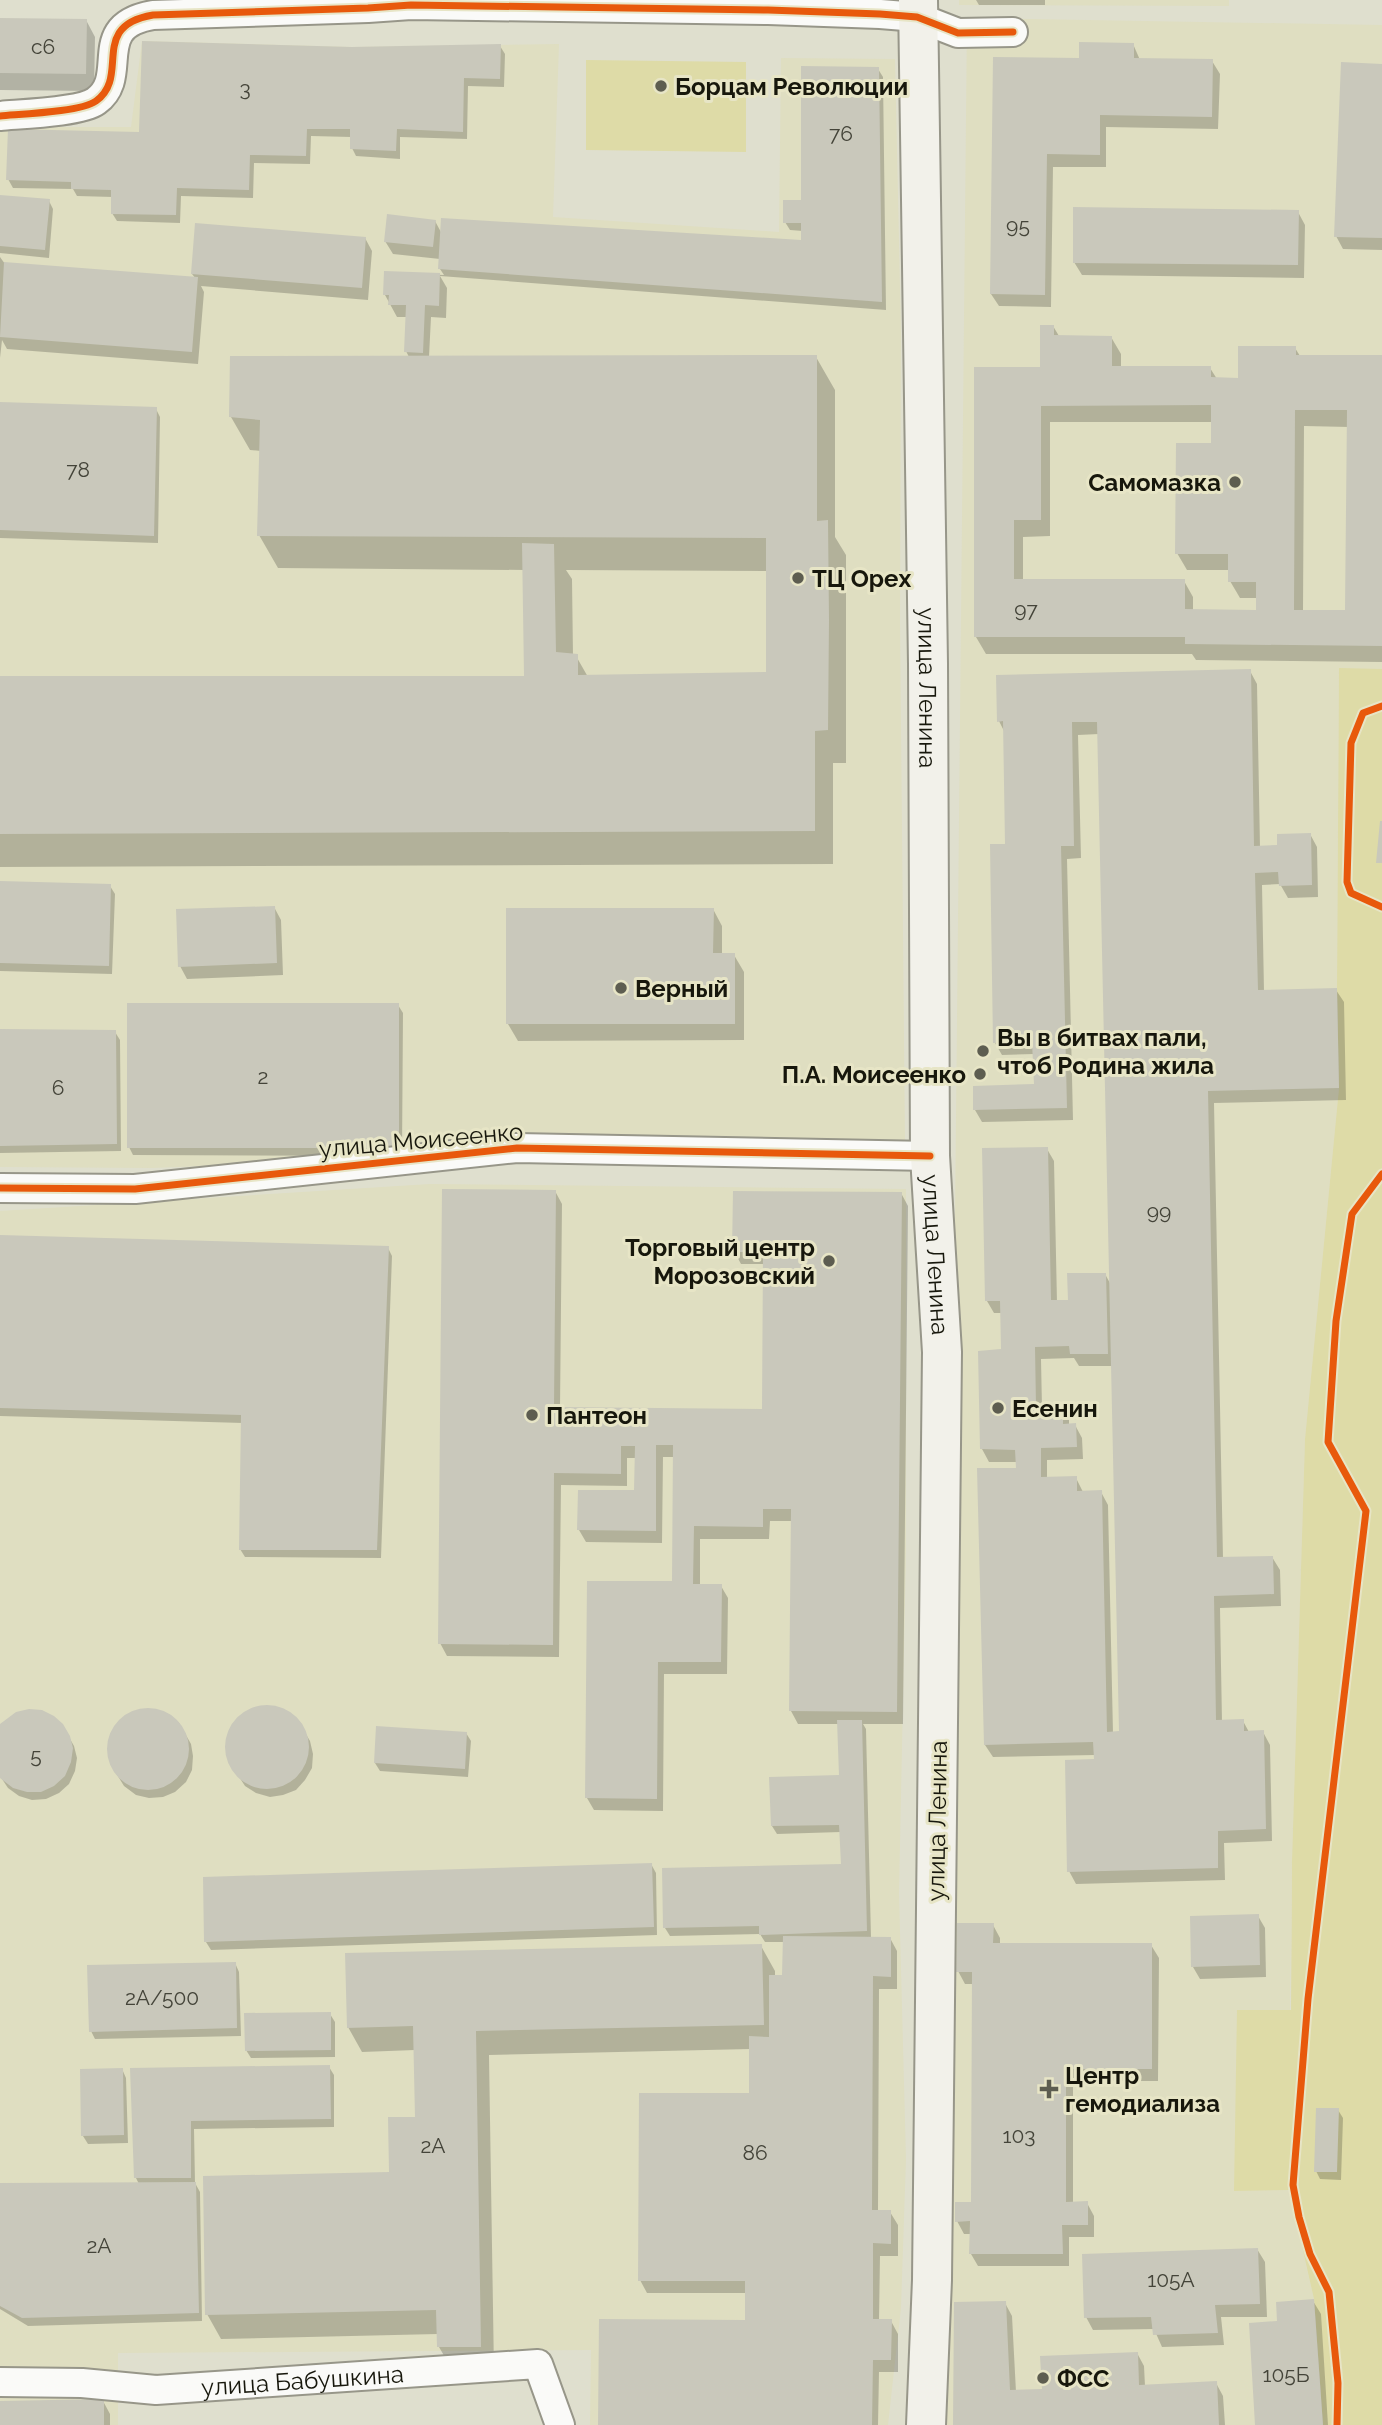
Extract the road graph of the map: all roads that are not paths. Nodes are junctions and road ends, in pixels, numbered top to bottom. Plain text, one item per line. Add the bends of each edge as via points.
1 (918, 9) edge
2 (1013, 33) dead end
3 (0, 116) edge
4 (930, 1156) junction
5 (0, 1188) edge
6 (0, 2382) edge
7 (560, 2425) edge
8 (926, 2425) edge

1 - 2 street via 958,33
1 - 3 street via 411,5 153,15 124,26 115,40 110,85 96,101 81,107
1 - 4 main road, улица Ленина
4 - 5 street, улица Моисеенко via 517,1148 135,1189
4 - 8 main road, улица Ленина via 942,1352 932,2280
6 - 7 street, улица Бабушкина via 156,2390 538,2364

